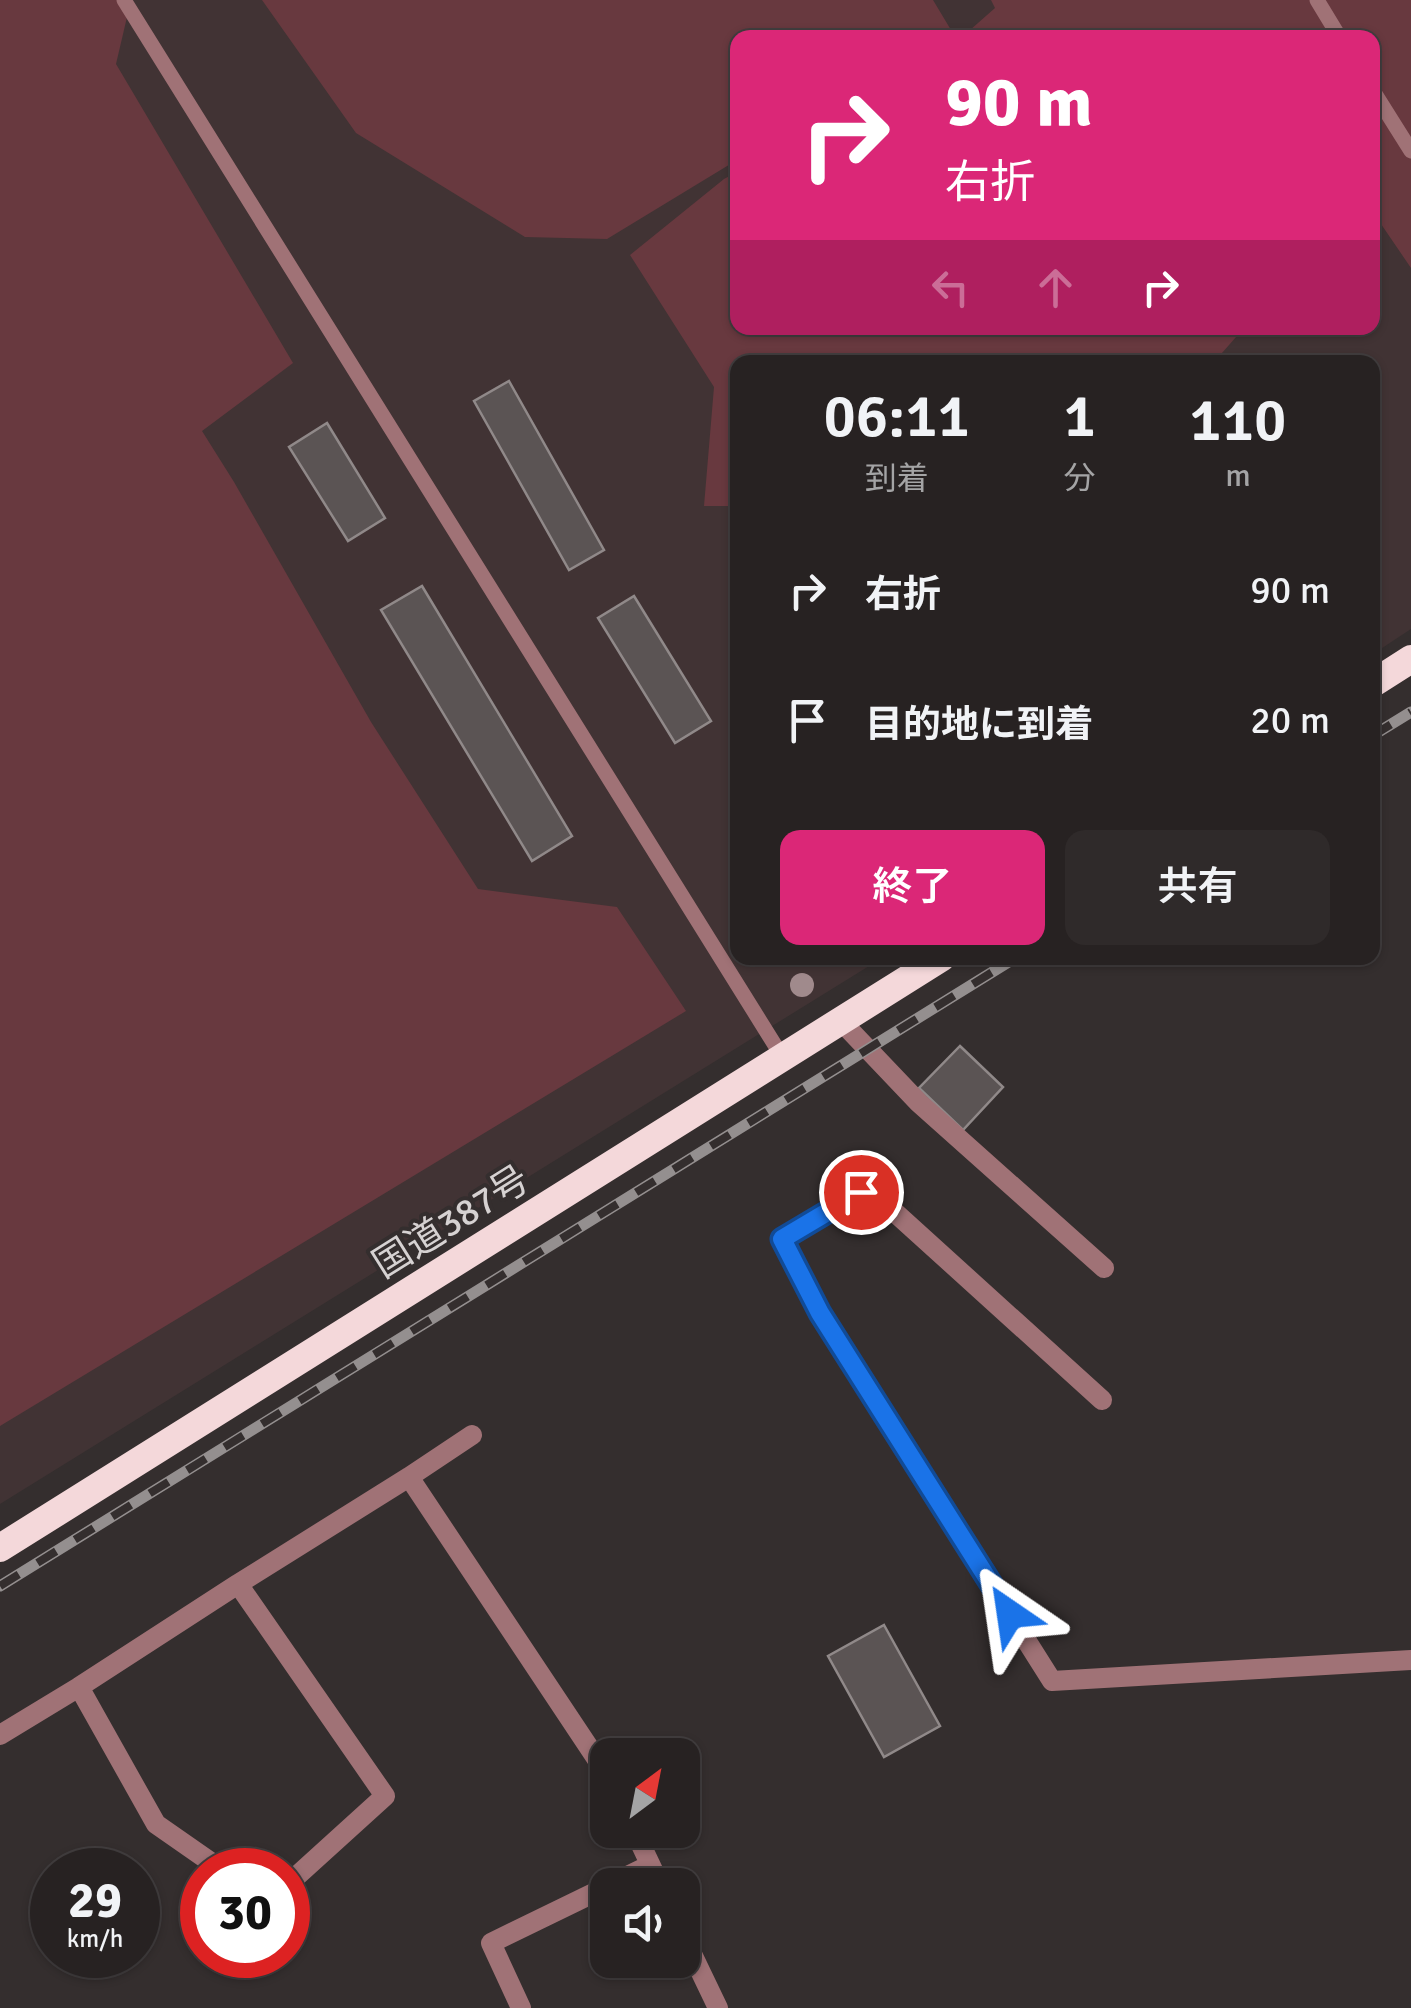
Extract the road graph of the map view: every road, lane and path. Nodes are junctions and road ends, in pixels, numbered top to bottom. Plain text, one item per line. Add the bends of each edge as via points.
1 (124, 0) edge
2 (1317, 0) edge
3 (1335, 30) edge
4 (1380, 102) edge
5 (1411, 151) edge
6 (1411, 659) edge
7 (1380, 679) edge
8 (930, 965) edge
9 (842, 1021) junction
10 (783, 1058) junction
11 (1104, 1268) dead end
12 (1102, 1400) dead end
13 (472, 1434) dead end
14 (409, 1477) junction
15 (0, 1548) edge
16 (238, 1584) junction
17 (1411, 1660) edge
18 (79, 1687) junction
19 (0, 1735) edge
20 (590, 1749) edge
21 (190, 1848) edge
22 (642, 1848) edge
23 (310, 1864) edge
24 (650, 1865) junction
25 (644, 1868) edge
26 (652, 1868) edge
27 (590, 1894) edge
28 (700, 1970) edge
29 (521, 2008) edge
30 (718, 2008) edge

1 - 10 lane
2 - 3 lane
4 - 5 lane
6 - 7 highway
8 - 9 highway, 国道387号
9 - 10 highway, 国道387号
9 - 11 street via 919,1102
10 - 15 highway, 国道387号
12 - 17 street via 879,1198 861,1192 782,1239 820,1313 1052,1681
13 - 14 street
14 - 16 street
14 - 20 street
16 - 18 street
16 - 23 street via 384,1796
18 - 19 street
18 - 21 street via 156,1824
22 - 24 street
24 - 25 street
24 - 26 street
27 - 29 street via 491,1943
28 - 30 street

